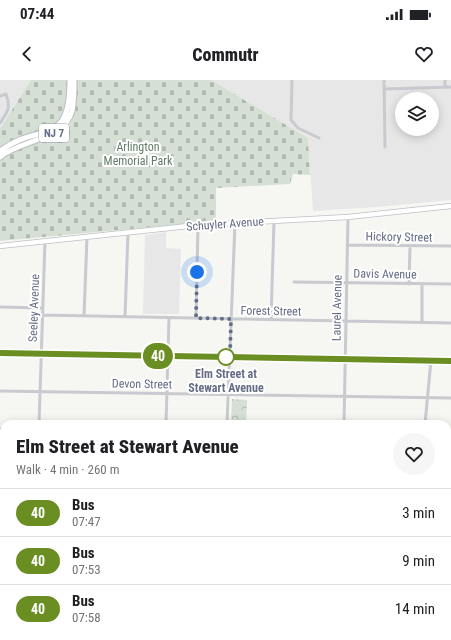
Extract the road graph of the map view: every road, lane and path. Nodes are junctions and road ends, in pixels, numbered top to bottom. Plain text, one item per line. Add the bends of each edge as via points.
1 (70, 80) edge
2 (74, 80) edge
3 (292, 80) edge
4 (384, 80) edge
5 (445, 80) edge
6 (445, 87) junction
7 (451, 87) edge
8 (384, 89) junction
9 (0, 96) edge
10 (0, 123) edge
11 (319, 138) dead end
12 (385, 146) dead end
13 (0, 151) edge
14 (0, 157) edge
15 (451, 206) edge
16 (348, 217) junction
17 (274, 221) junction
18 (235, 223) junction
19 (198, 225) junction
20 (128, 232) junction
21 (87, 237) junction
22 (45, 241) junction
23 (347, 245) junction
24 (0, 246) edge
25 (410, 246) junction
26 (451, 246) edge
27 (294, 282) dead end
28 (346, 282) junction
29 (409, 284) junction
30 (422, 284) junction
31 (451, 284) edge
32 (0, 307) edge
33 (42, 308) junction
34 (42, 315) junction
35 (84, 316) junction
36 (125, 317) junction
37 (169, 318) junction
38 (196, 318) junction
39 (231, 319) junction
40 (271, 320) junction
41 (346, 321) junction
42 (422, 322) junction
43 (451, 323) edge
44 (0, 353) edge
45 (41, 353) junction
46 (168, 356) junction
47 (230, 357) junction
48 (345, 359) junction
49 (431, 360) junction
50 (451, 361) edge
51 (0, 391) edge
52 (40, 391) junction
53 (167, 394) junction
54 (228, 395) junction
55 (344, 397) junction
56 (428, 398) junction
57 (451, 398) edge
58 (39, 420) edge
59 (166, 420) edge
60 (227, 420) edge
61 (344, 420) edge
62 (425, 420) edge

1 - 13 main road, NJ 7 via 70,103 60,124
2 - 14 main road, NJ 7 via 72,113 64,125 54,133 14,148
3 - 11 street via 291,120 298,128
4 - 8 street
5 - 6 street
6 - 7 street
6 - 8 street
8 - 12 street
9 - 10 street via 6,94 9,108
15 - 16 main road, Schuyler Avenue
16 - 17 main road, Schuyler Avenue
16 - 23 street, Laurel Avenue
17 - 18 main road, Schuyler Avenue
17 - 40 street
18 - 19 main road, Schuyler Avenue
18 - 39 street
19 - 20 main road, Schuyler Avenue
19 - 38 street
20 - 21 main road, Schuyler Avenue
20 - 36 street
21 - 22 main road, Schuyler Avenue
21 - 35 street
22 - 24 main road, Schuyler Avenue
22 - 33 street, Seeley Avenue
23 - 25 street, Hickory Street
23 - 28 street, Laurel Avenue
25 - 26 street, Hickory Street
25 - 29 street
27 - 28 street, Davis Avenue
28 - 29 street, Davis Avenue
28 - 41 street, Laurel Avenue
29 - 30 street, Davis Avenue
30 - 31 street, Davis Avenue
30 - 42 street
32 - 33 street
33 - 34 street, Seeley Avenue
34 - 35 street, Forest Street
34 - 45 street, Seeley Avenue
35 - 36 street, Forest Street
36 - 37 street, Forest Street
37 - 38 street, Forest Street
37 - 46 street
38 - 39 street, Forest Street
39 - 40 street, Forest Street
39 - 47 street
40 - 41 street, Forest Street
41 - 42 street, Forest Street
41 - 48 street, Laurel Avenue
42 - 43 street, Forest Street
44 - 45 street
45 - 46 street
45 - 52 street, Seeley Avenue
46 - 47 street
46 - 53 street
47 - 48 street
47 - 54 street
48 - 49 street
48 - 55 street, Laurel Avenue
49 - 50 street
49 - 56 street
51 - 52 street, Devon Street
52 - 53 street, Devon Street
52 - 58 street, Seeley Avenue
53 - 54 street, Devon Street
53 - 59 street
54 - 55 street, Devon Street
54 - 60 street
55 - 56 street, Devon Street
55 - 61 street, Laurel Avenue
56 - 57 street, Devon Street
56 - 62 street

